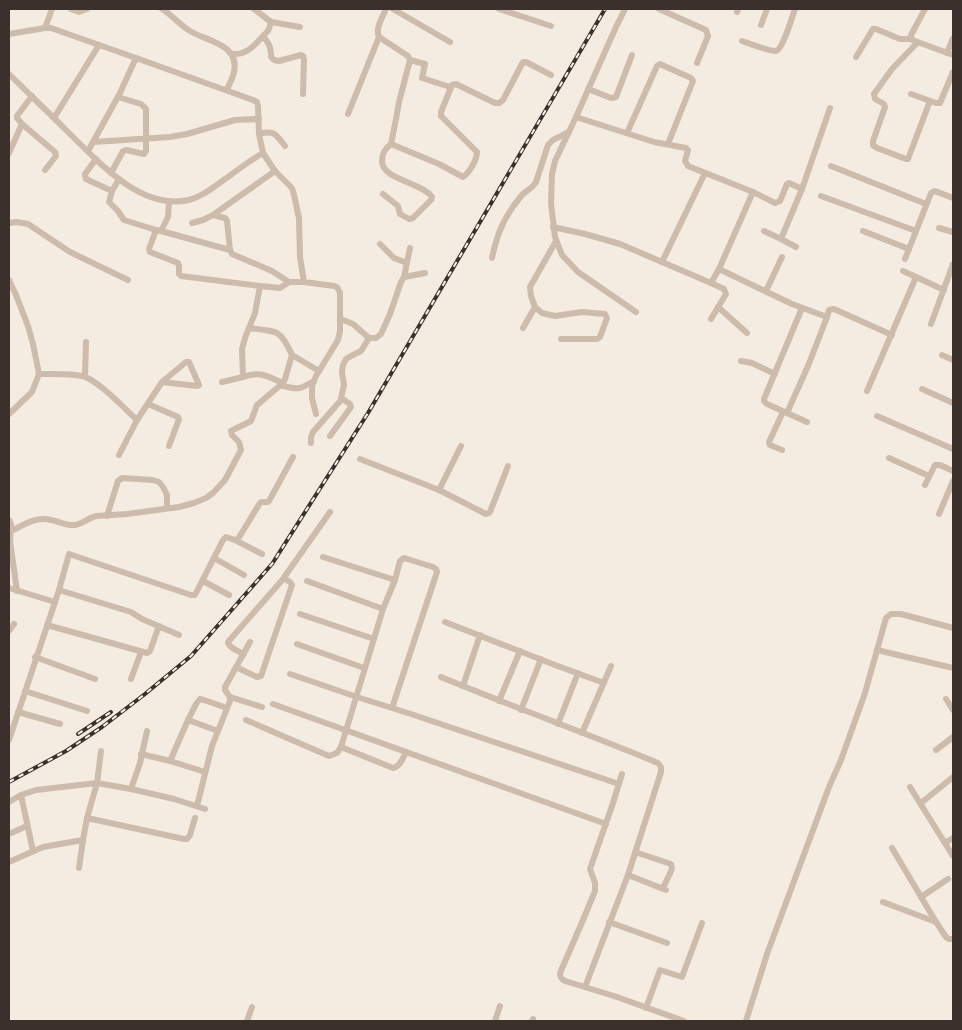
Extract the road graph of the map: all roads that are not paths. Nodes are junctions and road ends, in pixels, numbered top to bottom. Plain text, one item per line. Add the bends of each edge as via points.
1 (52, 9) edge
2 (71, 9) edge
3 (86, 9) edge
4 (162, 9) edge
5 (254, 9) edge
6 (386, 9) edge
7 (393, 9) edge
8 (499, 9) edge
9 (625, 9) edge
10 (659, 9) edge
11 (767, 9) edge
12 (795, 9) edge
13 (925, 9) edge
14 (271, 22) junction
15 (761, 25) dead end
16 (551, 26) dead end
17 (300, 27) dead end
18 (45, 28) junction
19 (9, 34) edge
20 (263, 36) junction
21 (379, 38) junction
22 (953, 38) edge
23 (742, 40) dead end
24 (914, 41) junction
25 (450, 42) dead end
26 (99, 45) junction
27 (232, 54) junction
28 (950, 54) edge
29 (632, 55) dead end
30 (856, 57) dead end
31 (136, 58) junction
32 (410, 60) junction
33 (696, 63) dead end
34 (953, 72) edge
35 (9, 74) edge
36 (552, 75) dead end
37 (450, 87) junction
38 (588, 89) junction
39 (226, 90) junction
40 (303, 94) dead end
41 (910, 94) dead end
42 (32, 96) junction
43 (118, 97) junction
44 (930, 101) junction
45 (830, 108) dead end
46 (348, 114) dead end
47 (576, 117) junction
48 (54, 118) junction
49 (258, 120) junction
50 (22, 124) junction
51 (568, 132) junction
52 (627, 133) junction
53 (259, 134) junction
54 (147, 138) junction
55 (93, 142) junction
56 (391, 144) junction
57 (668, 144) junction
58 (285, 146) dead end
59 (88, 151) junction
60 (9, 153) edge
61 (262, 153) junction
62 (96, 160) junction
63 (831, 166) dead end
64 (45, 170) dead end
65 (275, 171) junction
66 (111, 173) junction
67 (705, 173) junction
68 (119, 179) junction
69 (802, 189) junction
70 (112, 191) junction
71 (754, 192) junction
72 (383, 194) dead end
73 (821, 196) dead end
74 (953, 198) edge
75 (169, 201) junction
76 (926, 204) junction
77 (213, 215) junction
78 (9, 223) edge
79 (192, 224) dead end
80 (553, 227) junction
81 (939, 228) dead end
82 (158, 231) junction
83 (764, 231) dead end
84 (863, 231) dead end
85 (916, 231) junction
86 (953, 232) edge
87 (781, 239) junction
88 (556, 242) junction
89 (380, 244) dead end
90 (796, 247) dead end
91 (410, 248) dead end
92 (909, 249) junction
93 (230, 250) junction
94 (782, 257) dead end
95 (492, 258) dead end
96 (905, 259) dead end
97 (662, 262) junction
98 (407, 263) junction
99 (953, 264) edge
100 (719, 269) junction
101 (903, 271) dead end
102 (424, 273) dead end
103 (952, 273) edge
104 (404, 277) junction
105 (916, 277) junction
106 (9, 280) edge
107 (128, 280) dead end
108 (289, 282) junction
109 (304, 282) junction
110 (711, 283) junction
111 (260, 286) junction
112 (944, 290) junction
113 (766, 291) junction
114 (535, 307) junction
115 (718, 307) junction
116 (802, 308) junction
117 (636, 312) dead end
118 (827, 317) junction
119 (341, 319) junction
120 (711, 319) dead end
121 (931, 324) dead end
122 (249, 328) junction
123 (523, 328) dead end
124 (747, 333) dead end
125 (892, 335) junction
126 (369, 338) junction
127 (561, 339) dead end
128 (86, 342) dead end
129 (292, 355) junction
130 (942, 355) dead end
131 (953, 360) edge
132 (741, 361) dead end
133 (319, 371) junction
134 (39, 374) junction
135 (775, 374) junction
136 (85, 376) junction
137 (243, 377) junction
138 (314, 381) junction
139 (162, 382) junction
140 (222, 382) dead end
141 (282, 384) junction
142 (922, 389) dead end
143 (867, 391) dead end
144 (342, 399) junction
145 (953, 403) edge
146 (148, 404) junction
147 (785, 412) junction
148 (9, 414) edge
149 (316, 414) dead end
150 (878, 416) dead end
151 (138, 420) junction
152 (807, 422) dead end
153 (330, 436) dead end
154 (311, 443) dead end
155 (169, 446) dead end
156 (461, 446) dead end
157 (782, 450) dead end
158 (953, 450) edge
159 (119, 455) dead end
160 (293, 457) dead end
161 (889, 458) dead end
162 (360, 459) dead end
163 (508, 466) dead end
164 (953, 471) edge
165 (929, 476) junction
166 (953, 484) edge
167 (925, 485) dead end
168 (439, 490) junction
169 (166, 508) junction
170 (330, 512) dead end
171 (939, 514) dead end
172 (107, 516) junction
173 (9, 520) edge
174 (11, 531) junction
175 (235, 540) junction
176 (262, 554) dead end
177 (323, 557) dead end
178 (214, 558) junction
179 (244, 575) dead end
180 (284, 578) junction
181 (395, 580) junction
182 (203, 581) junction
183 (307, 581) dead end
184 (9, 588) edge
185 (59, 590) junction
186 (17, 591) junction
187 (229, 595) dead end
188 (55, 602) junction
189 (383, 610) junction
190 (300, 614) dead end
191 (445, 622) dead end
192 (14, 624) dead end
193 (47, 625) junction
194 (159, 626) junction
195 (953, 628) edge
196 (9, 631) edge
197 (179, 635) dead end
198 (480, 635) junction
199 (374, 639) junction
200 (250, 642) dead end
201 (297, 644) dead end
202 (877, 650) junction
203 (520, 651) junction
204 (141, 652) junction
205 (244, 654) junction
206 (36, 657) junction
207 (541, 659) junction
208 (611, 666) dead end
209 (236, 668) junction
210 (364, 668) junction
211 (953, 668) edge
212 (578, 673) junction
213 (290, 674) dead end
214 (441, 677) dead end
215 (95, 679) dead end
216 (131, 679) dead end
217 (604, 683) junction
218 (463, 686) junction
219 (25, 691) junction
220 (230, 697) junction
221 (356, 698) junction
222 (946, 699) dead end
223 (499, 701) junction
224 (273, 704) dead end
225 (262, 706) dead end
226 (227, 708) junction
227 (392, 708) junction
228 (521, 710) junction
229 (953, 710) edge
230 (87, 711) dead end
231 (18, 712) junction
232 (188, 720) junction
233 (246, 720) dead end
234 (60, 724) dead end
235 (558, 724) junction
236 (147, 730) dead end
237 (218, 731) junction
238 (346, 731) junction
239 (582, 734) junction
240 (953, 737) edge
241 (9, 740) edge
242 (341, 747) junction
243 (936, 750) dead end
244 (101, 751) dead end
245 (406, 752) junction
246 (142, 754) junction
247 (170, 761) junction
248 (205, 772) junction
249 (622, 774) dead end
250 (953, 777) edge
251 (97, 783) junction
252 (619, 784) junction
253 (910, 787) dead end
254 (131, 789) junction
255 (21, 795) junction
256 (9, 802) edge
257 (921, 804) junction
258 (197, 806) junction
259 (205, 809) dead end
260 (87, 818) junction
261 (195, 818) dead end
262 (606, 824) junction
263 (27, 826) junction
264 (9, 834) edge
265 (953, 838) edge
266 (83, 840) junction
267 (945, 843) junction
268 (892, 848) dead end
269 (32, 851) junction
270 (635, 852) junction
271 (953, 856) edge
272 (9, 862) edge
273 (79, 868) dead end
274 (628, 875) junction
275 (948, 879) dead end
276 (921, 897) junction
277 (883, 902) dead end
278 (609, 922) junction
279 (936, 922) junction
280 (702, 923) dead end
281 (953, 939) edge
282 (667, 942) dead end
283 (585, 987) junction
284 (500, 1006) dead end
285 (252, 1007) dead end
286 (646, 1008) junction
287 (247, 1021) edge
288 (495, 1021) edge
289 (684, 1021) edge
290 (746, 1021) edge

1 - 18 street
2 - 3 street via 79,12
4 - 27 street via 186,29 223,46
5 - 14 street
6 - 21 street via 377,30
7 - 25 street
8 - 16 street
9 - 38 street
10 - 33 street via 706,30 708,36
11 - 15 street
12 - 23 street via 778,50
13 - 24 street via 911,35
14 - 17 street
14 - 20 street
18 - 19 street
18 - 26 street via 58,29
20 - 27 street via 246,52
20 - 40 street via 270,45 274,60 303,56
21 - 32 street
21 - 46 street
22 - 28 street
24 - 28 street
24 - 30 street via 873,29
24 - 44 street via 874,94 885,107 873,145 909,158
26 - 31 street
26 - 48 street
27 - 39 street via 234,72
29 - 38 street via 614,98
31 - 39 street
31 - 43 street
32 - 37 street via 425,64 422,78
32 - 56 street
34 - 44 street via 940,103
35 - 42 street
36 - 37 street via 523,62 503,100 498,103 456,84
37 - 56 street via 441,116 477,152 465,176
38 - 47 street
39 - 49 street via 257,102
41 - 44 street
42 - 48 street
42 - 50 street via 17,116
43 - 54 street via 144,106 147,111
43 - 55 street
45 - 69 street
47 - 51 street
47 - 52 street
48 - 59 street
49 - 53 street
49 - 54 street via 235,120 178,136
50 - 60 street
50 - 64 street via 55,152 56,156
51 - 80 street via 553,168
51 - 95 street via 548,145 536,182 521,197 501,227
52 - 57 street
52 - 57 street via 660,64 693,81
53 - 58 street via 273,133
53 - 61 street
54 - 55 street
54 - 66 street via 146,153 123,151
55 - 59 street
56 - 72 street via 382,154 384,169 432,197 414,218 409,219 400,214 398,206
57 - 67 street via 686,148 688,166
59 - 62 street
61 - 65 street
61 - 75 street via 204,194 190,200
62 - 66 street
62 - 70 street via 85,177
63 - 76 street
65 - 77 street
65 - 109 street via 292,188 296,201
66 - 68 street
67 - 71 street
67 - 97 street
68 - 70 street
68 - 75 street via 146,195
69 - 71 street via 789,183 780,201 775,203
69 - 87 street
70 - 82 street via 109,202 124,220
71 - 100 street
73 - 85 street
74 - 76 street via 933,192
75 - 82 street via 168,217
76 - 85 street
77 - 79 street
77 - 93 street via 227,221
78 - 107 street via 28,224 70,252
80 - 88 street
80 - 97 street via 620,244
81 - 86 street
82 - 93 street
82 - 111 street via 149,251 178,263 179,275
83 - 87 street
84 - 92 street
85 - 92 street
87 - 90 street
88 - 114 street via 530,286
88 - 117 street via 573,267
89 - 98 street via 394,258
91 - 98 street
92 - 96 street
93 - 108 street via 234,256 272,271
94 - 113 street
97 - 110 street
98 - 104 street
99 - 103 street
100 - 110 street
100 - 113 street
101 - 105 street
102 - 104 street
103 - 112 street
104 - 126 street via 381,334
105 - 112 street
105 - 125 street
106 - 134 street via 28,326
108 - 109 street
108 - 111 street via 280,288
109 - 119 street via 337,287
110 - 115 street via 726,291
111 - 122 street
112 - 121 street
113 - 116 street
114 - 123 street
114 - 127 street via 551,316 582,312 603,314 607,318 597,339
115 - 120 street
115 - 124 street
116 - 118 street
116 - 135 street
118 - 125 street via 829,310 834,308
118 - 147 street
119 - 126 street via 353,324
119 - 133 street via 340,336
122 - 129 street via 279,334
122 - 137 street via 242,349
125 - 143 street
126 - 144 street via 361,352 350,356 343,365
128 - 136 street
129 - 133 street
129 - 141 street
130 - 131 street
132 - 135 street
133 - 138 street
134 - 136 street
134 - 148 street via 32,392
135 - 147 street via 764,401
136 - 151 street
137 - 140 street
137 - 141 street via 259,374
138 - 141 street via 297,389
138 - 149 street via 311,392
139 - 139 street via 187,361 198,385 197,386
139 - 146 street
141 - 169 street via 257,405 249,422 231,431 241,450 219,487 201,501
142 - 145 street
144 - 153 street via 351,407
144 - 154 street via 313,432
146 - 151 street
146 - 155 street via 178,417
147 - 152 street
147 - 157 street via 769,442
150 - 158 street
151 - 159 street
156 - 168 street
160 - 175 street via 269,501 260,503
161 - 165 street
162 - 168 street
163 - 168 street via 489,514
164 - 165 street via 935,465
165 - 167 street
166 - 171 street
169 - 172 street
169 - 172 street via 167,495 158,482 122,478 118,481
170 - 180 street
172 - 174 street via 90,518 72,526 39,519
173 - 174 street
174 - 186 street
175 - 176 street
175 - 178 street via 224,538
177 - 181 street
178 - 179 street
178 - 182 street
180 - 205 street via 228,642
180 - 209 street via 292,585 261,676
181 - 189 street
181 - 227 street via 400,561 404,558 437,572
182 - 185 street via 195,595 190,595 69,554
182 - 187 street
183 - 189 street
184 - 186 street
185 - 188 street
185 - 194 street via 126,610
186 - 188 street
188 - 193 street
189 - 199 street
190 - 199 street
191 - 198 street
192 - 196 street
193 - 204 street
193 - 206 street
194 - 197 street
194 - 204 street via 150,651
195 - 202 street via 891,614 886,618
198 - 203 street
198 - 218 street
199 - 210 street
200 - 205 street
201 - 210 street
202 - 211 street
202 - 290 street via 865,693 767,954
203 - 207 street
203 - 223 street
204 - 216 street
205 - 209 street
206 - 215 street
206 - 219 street
207 - 212 street
207 - 228 street
208 - 217 street
209 - 220 street via 225,690
210 - 221 street
212 - 217 street
212 - 235 street
213 - 221 street
214 - 218 street
217 - 239 street
218 - 223 street
219 - 230 street
219 - 231 street
220 - 225 street
220 - 226 street
221 - 227 street
221 - 238 street
222 - 229 street
223 - 228 street
224 - 238 street
226 - 232 street via 200,699
226 - 237 street
227 - 252 street
228 - 235 street
231 - 234 street
231 - 241 street
232 - 237 street
232 - 247 street
233 - 242 street via 326,755 337,753
235 - 239 street
236 - 246 street
237 - 248 street
238 - 242 street
238 - 245 street
239 - 270 street via 660,764 661,772
240 - 243 street
242 - 245 street via 393,768 399,765
244 - 251 street
245 - 262 street
246 - 247 street
246 - 254 street
247 - 248 street
248 - 258 street
249 - 252 street
250 - 257 street
251 - 254 street
251 - 255 street via 36,790
251 - 260 street
252 - 262 street
253 - 257 street
254 - 258 street
255 - 256 street
255 - 263 street
257 - 267 street
258 - 259 street
260 - 261 street via 187,839
260 - 266 street
262 - 283 street via 590,869 595,891 560,973 562,979
263 - 264 street
263 - 269 street
265 - 267 street
266 - 269 street
266 - 273 street
267 - 271 street
268 - 276 street
269 - 272 street
270 - 274 street
270 - 274 street via 671,864 672,869 665,889
274 - 278 street
275 - 276 street
276 - 279 street
277 - 279 street
278 - 282 street
278 - 283 street
279 - 281 street via 948,939
280 - 286 street via 682,977 660,970
283 - 286 street
284 - 288 street
285 - 287 street
286 - 289 street

